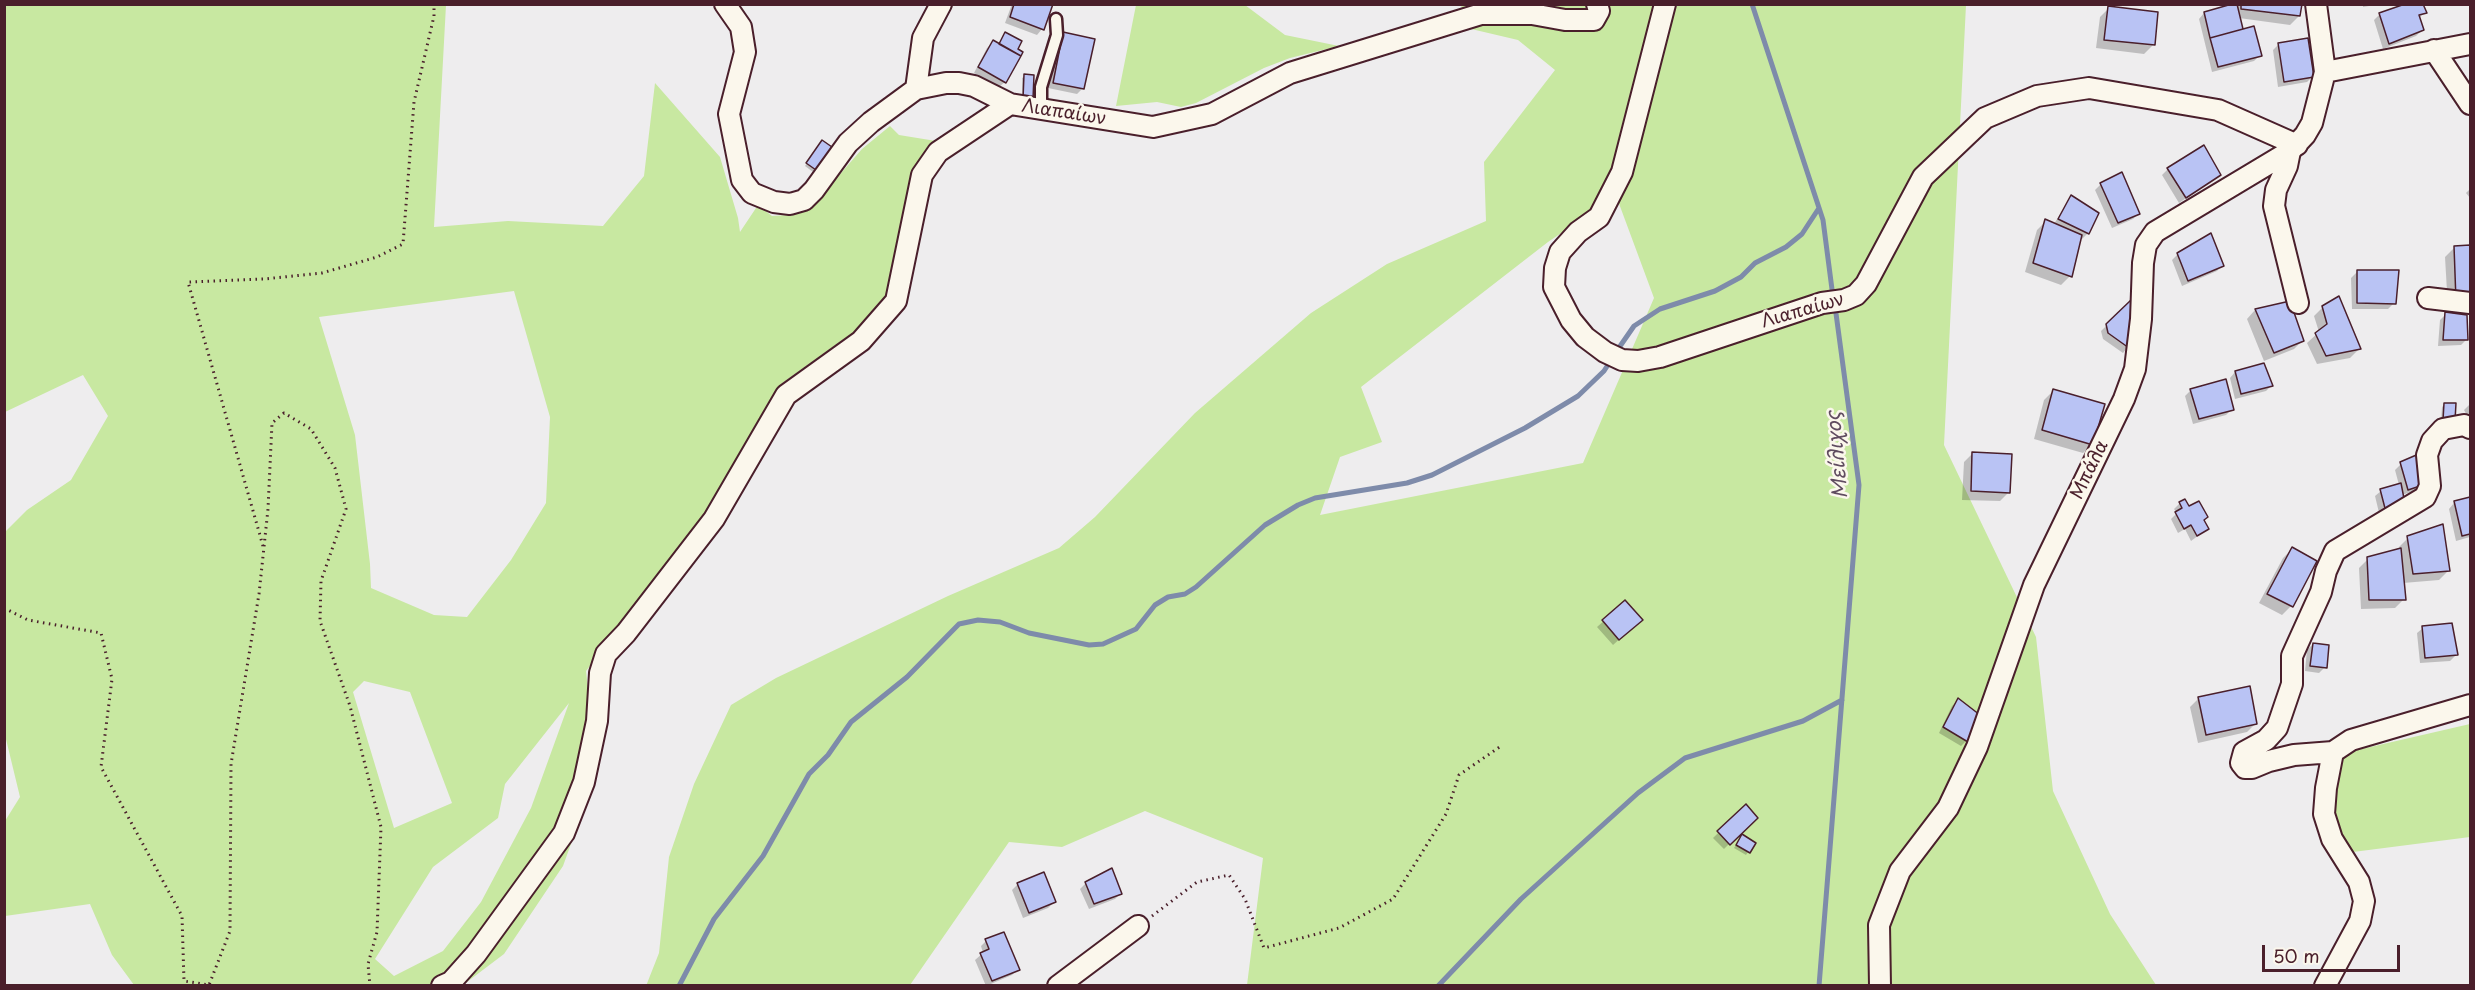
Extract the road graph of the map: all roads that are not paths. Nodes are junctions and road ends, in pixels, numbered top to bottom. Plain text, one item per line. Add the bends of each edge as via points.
1 (725, 4) edge
2 (941, 4) edge
3 (1597, 4) edge
4 (1665, 4) edge
5 (2316, 4) edge
6 (1056, 19) dead end
7 (2470, 44) edge
8 (2434, 50) junction
9 (2325, 72) junction
10 (916, 89) junction
11 (1010, 104) junction
12 (2470, 104) edge
13 (1041, 109) junction
14 (2294, 148) junction
15 (2428, 298) dead end
16 (2298, 303) dead end
17 (2470, 303) edge
18 (2470, 428) edge
19 (2470, 705) edge
20 (2333, 752) junction
21 (1138, 926) road end
22 (442, 986) edge
23 (1058, 986) edge
24 (1880, 986) edge
25 (2325, 986) edge

1 - 10 street, Λιαπαίων via 741,27 745,52 729,114 742,180 752,193 774,202 790,204 804,200 848,142
2 - 10 street via 923,38
3 - 13 street, Λιαπαίων via 1599,10 1593,20 1532,14 1481,15 1290,73 1212,114 1153,127
4 - 14 street, Λιαπαίων via 1622,172 1599,217 1560,252 1555,268 1554,287 1571,320 1585,337 1613,356 1638,361 1660,357 1856,295 1866,285 1923,177 1985,118 2037,96 2089,88 2218,110
5 - 9 street, Μπάλα
6 - 13 lane via 1057,35 1041,87
7 - 8 street
8 - 9 street
8 - 12 street
9 - 14 street, Μπάλα via 2312,123
10 - 11 street, Λιαπαίων via 959,83
11 - 13 street, Λιαπαίων
11 - 22 street via 938,152 922,175 896,301 861,341 786,395 714,519 606,654 584,782 564,833 476,954 451,982
14 - 16 street via 2276,190 2274,206
14 - 24 street, Μπάλα via 2155,232 2146,244 2135,369 2034,585 1972,757 1948,808 1900,872 1879,925
15 - 17 street
18 - 20 street via 2464,425 2443,429 2432,441 2427,455 2430,486 2425,497 2335,551 2292,656 2292,684 2277,729 2240,759 2245,768 2252,768 2294,755
19 - 20 street via 2351,740
20 - 25 street via 2324,814 2332,838 2359,882 2364,901 2360,921
21 - 23 street

